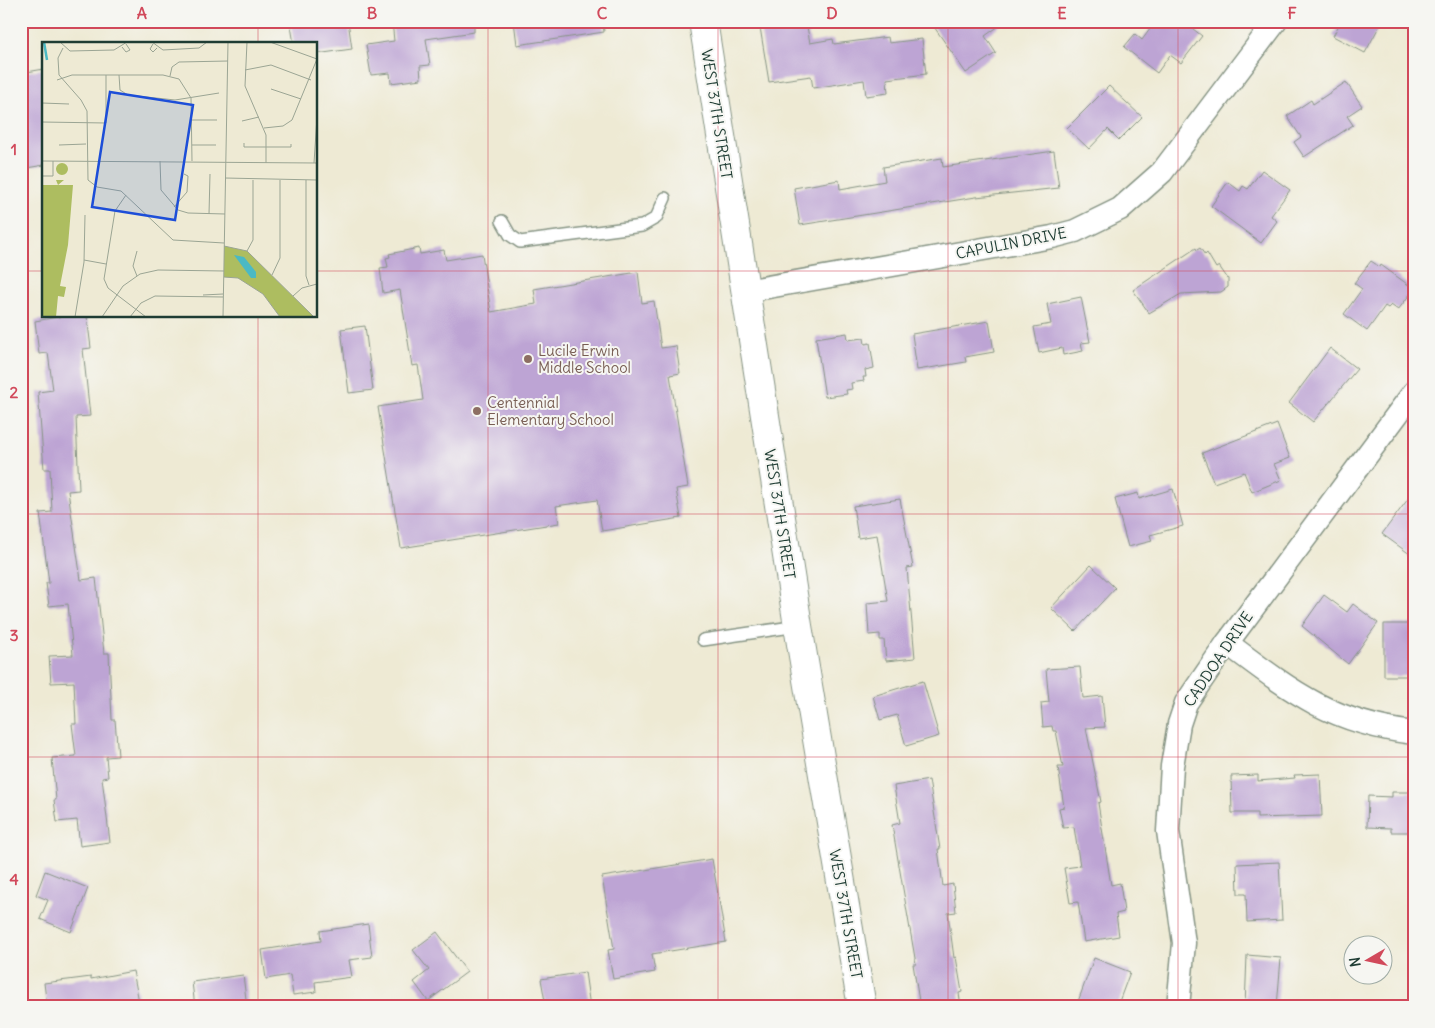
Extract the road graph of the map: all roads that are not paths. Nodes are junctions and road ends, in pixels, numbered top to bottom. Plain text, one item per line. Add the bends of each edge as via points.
1 (703, 21) edge
2 (1270, 23) edge
3 (665, 198) dead end
4 (502, 221) dead end
5 (745, 291) junction
6 (1414, 392) edge
7 (798, 626) junction
8 (703, 640) dead end
9 (1227, 643) junction
10 (1414, 733) edge
11 (862, 1007) edge
12 (1178, 1007) edge

1 - 5 street, WEST 37TH STREET
2 - 5 street, CAPULIN DRIVE via 1162,172 1120,209 1098,222 1052,237
3 - 4 lane via 656,218 642,226 520,242 510,235
5 - 7 street, WEST 37TH STREET
6 - 9 street, CADDOA DRIVE
7 - 8 lane
7 - 11 street, WEST 37TH STREET
9 - 10 street via 1293,692 1324,709 1346,718
9 - 12 street, CADDOA DRIVE via 1186,703 1172,766 1168,830 1184,943

